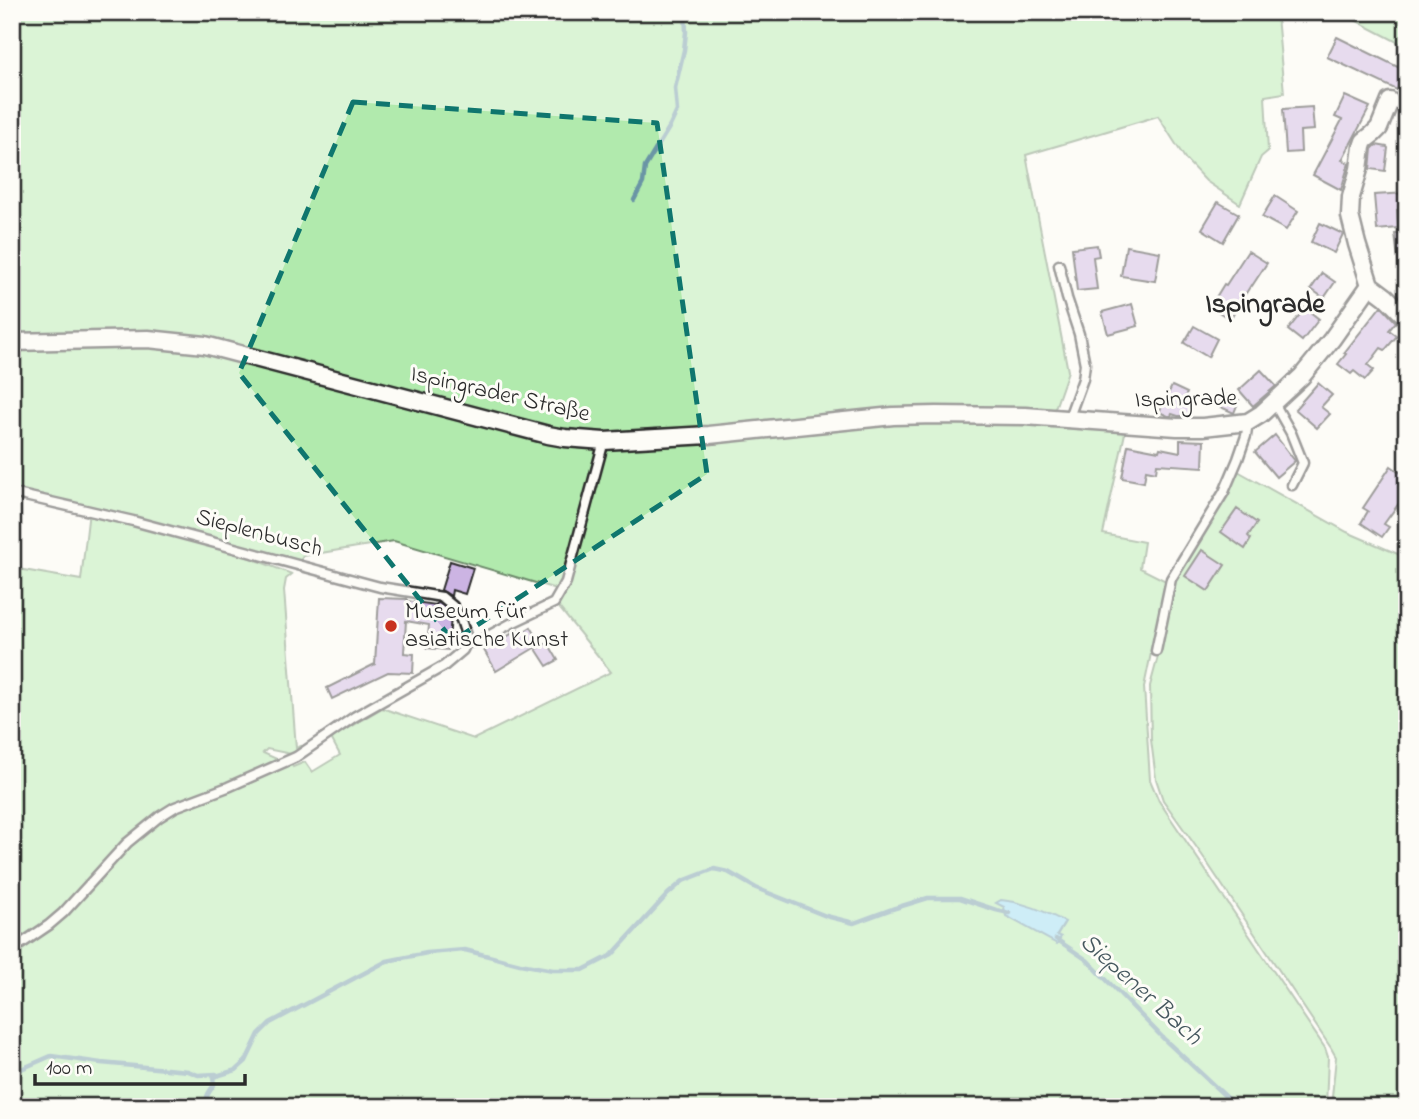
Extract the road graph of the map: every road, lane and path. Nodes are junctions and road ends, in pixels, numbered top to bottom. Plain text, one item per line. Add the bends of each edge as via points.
1 (1390, 101) dead end
2 (1059, 265) dead end
3 (1370, 285) junction
4 (1405, 312) edge
5 (12, 342) edge
6 (1274, 403) junction
7 (1025, 416) joint
8 (1068, 420) junction
9 (1248, 422) junction
10 (604, 441) junction
11 (1292, 485) dead end
12 (12, 493) edge
13 (466, 643) junction
14 (1156, 651) dead end
15 (12, 950) edge

1 - 3 street via 1378,128 1364,141 1351,197 1350,216
2 - 8 lane via 1085,364
3 - 4 street
3 - 6 street, Ispingrade via 1332,340
5 - 10 street, Ispingrader Straße via 148,339 205,345 548,435
6 - 9 street, Ispingrade
6 - 11 lane via 1303,463
7 - 8 street, Ispingrade
7 - 10 street, Ispingrader Straße via 893,416
8 - 9 street, Ispingrade via 1178,427
9 - 14 lane via 1224,492 1171,579
10 - 13 lane via 566,582 554,603
12 - 13 lane, Sieplenbusch via 380,587 442,597 461,620
13 - 15 lane via 444,666 296,757 159,817 127,843 63,913

